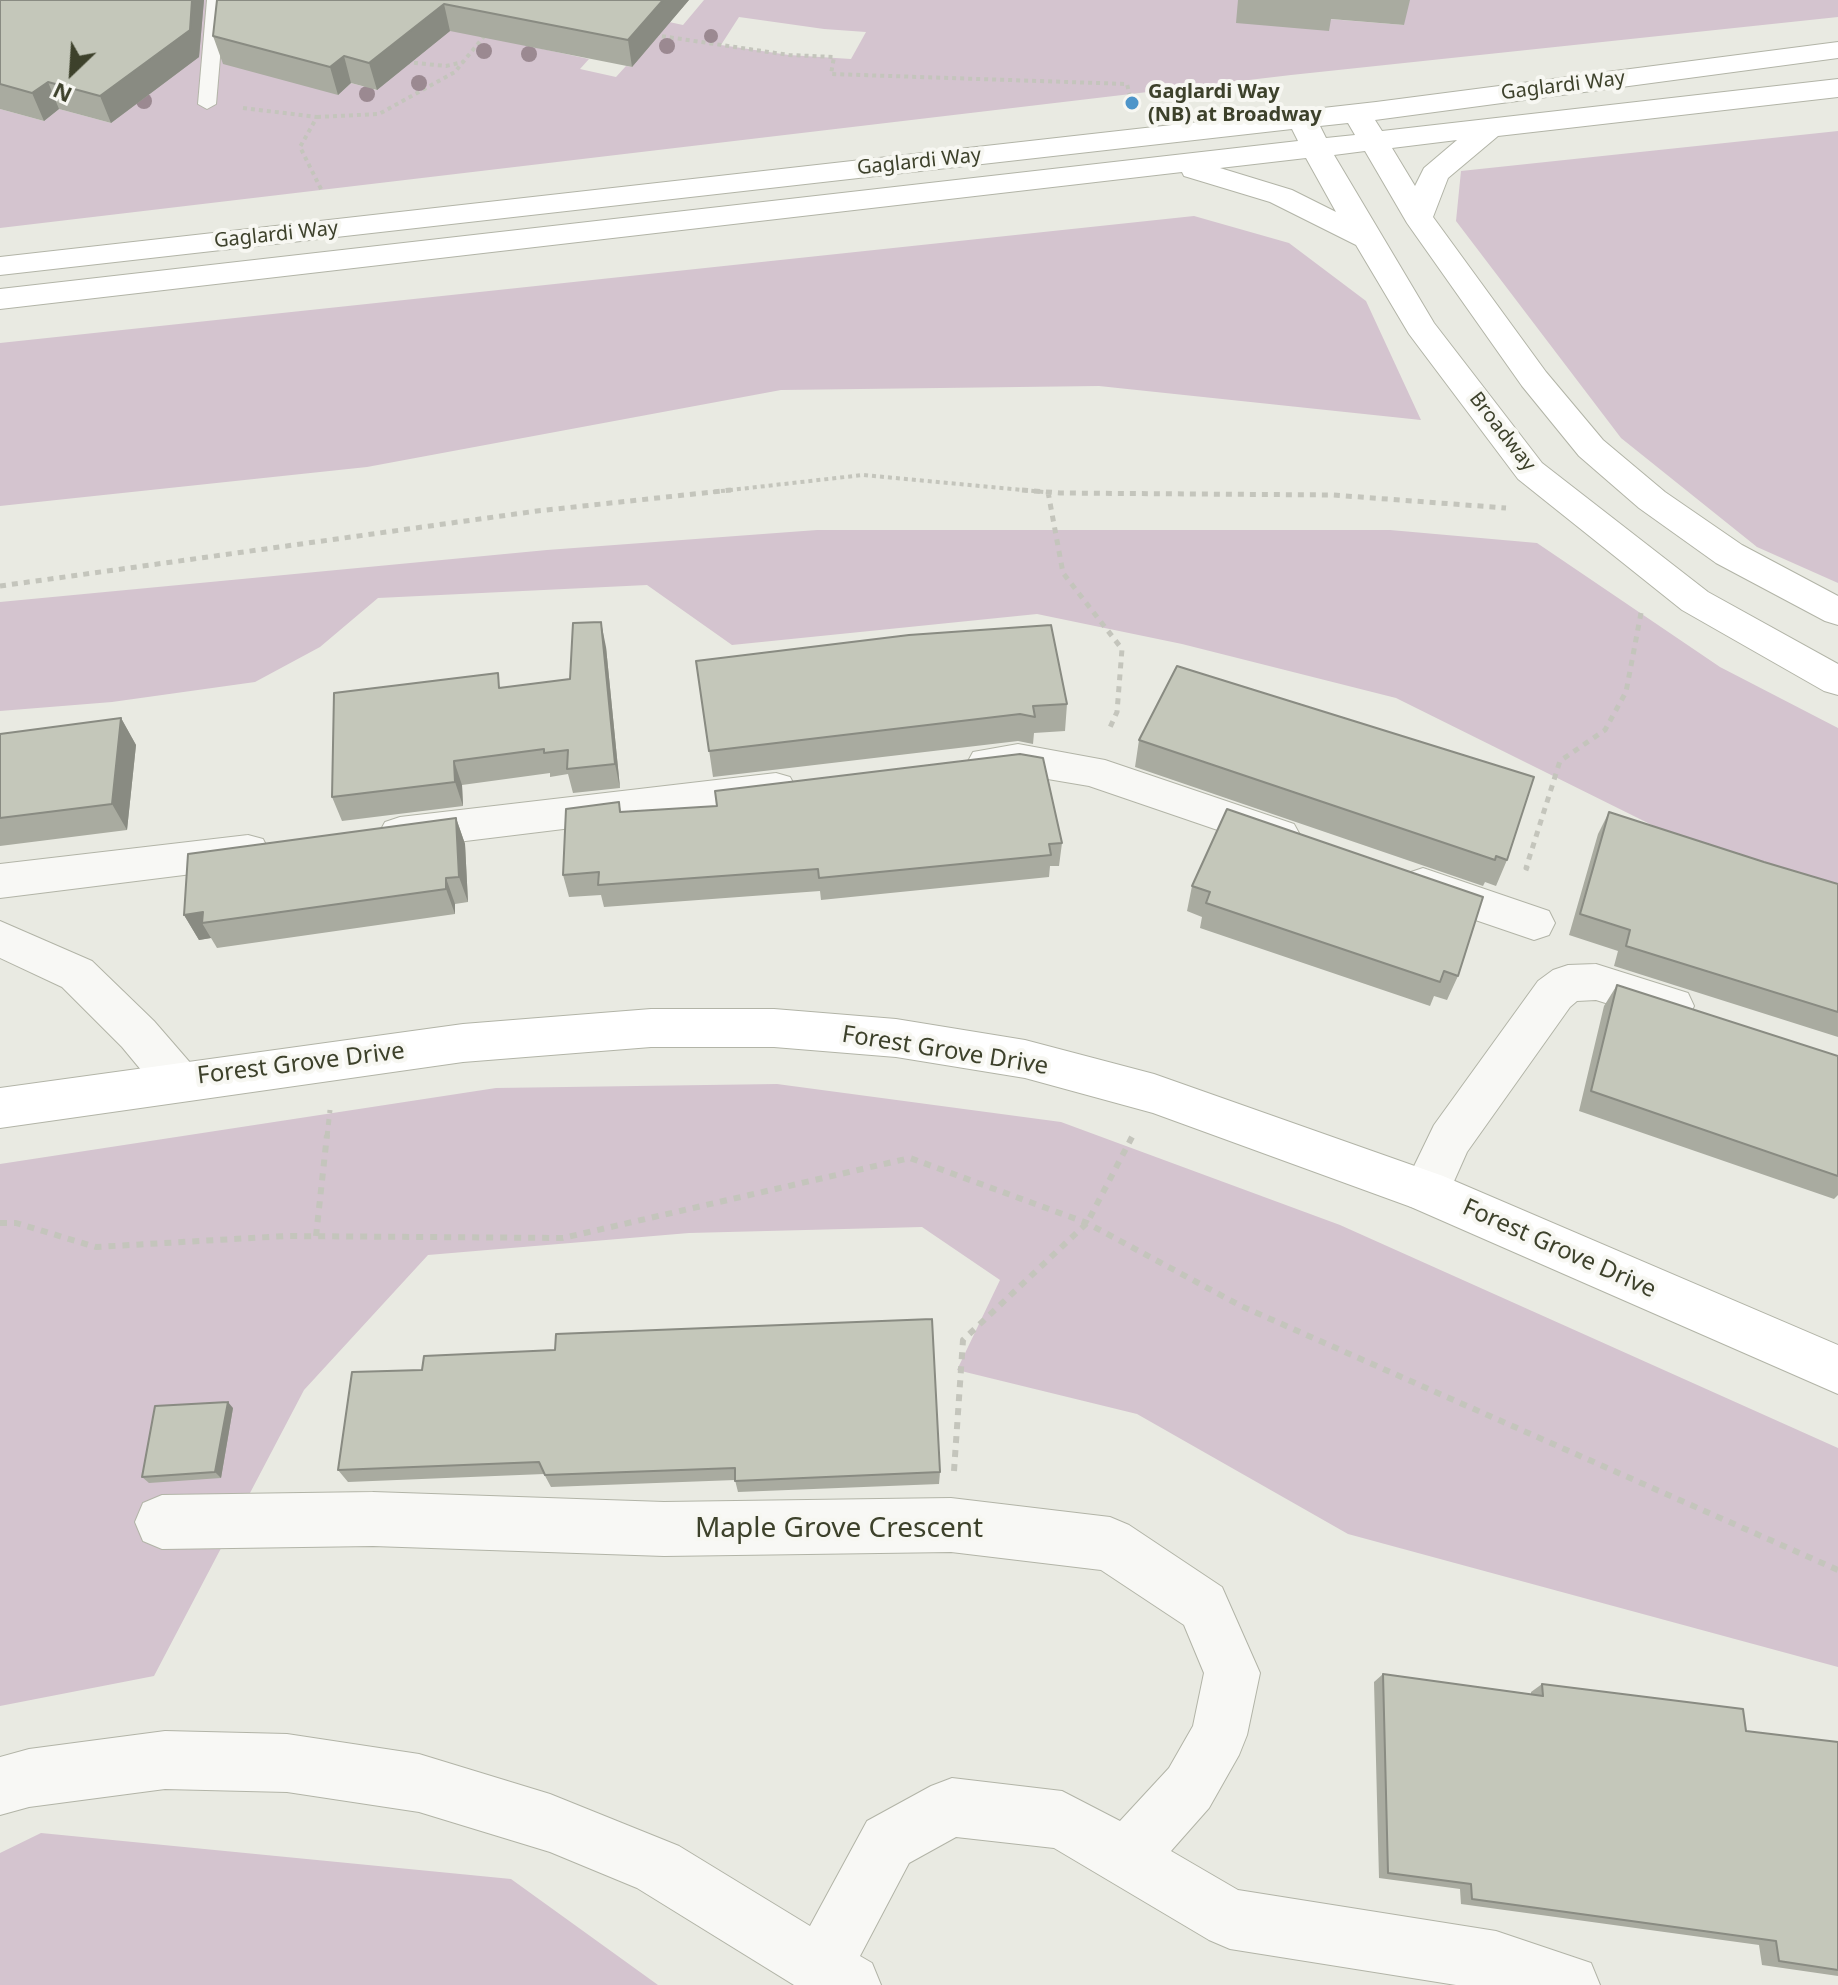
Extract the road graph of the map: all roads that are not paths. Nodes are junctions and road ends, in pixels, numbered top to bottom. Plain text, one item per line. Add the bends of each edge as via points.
1 (216, 0) edge
2 (1838, 50) edge
3 (1838, 88) edge
4 (207, 104) road end
5 (1357, 113) junction
6 (1302, 119) junction
7 (1491, 127) junction
8 (1373, 141) junction
9 (1315, 150) junction
10 (1177, 164) junction
11 (1418, 217) junction
12 (1370, 240) junction
13 (0, 266) edge
14 (0, 299) edge
15 (1838, 612) edge
16 (1838, 681) edge
17 (956, 766) edge
18 (817, 783) edge
19 (365, 837) edge
20 (1308, 845) edge
21 (290, 846) edge
22 (1392, 874) edge
23 (0, 881) edge
24 (1534, 923) road end
25 (0, 938) edge
26 (1717, 1021) edge
27 (177, 1080) junction
28 (0, 1108) edge
29 (1426, 1191) junction
30 (1838, 1370) edge
31 (162, 1522) dead end
32 (0, 1786) edge
33 (1125, 1859) junction
34 (836, 1975) edge
35 (1569, 1985) edge

1 - 4 lane
2 - 5 main road, Gaglardi Way
3 - 7 main road, Gaglardi Way
5 - 6 main road, Gaglardi Way
5 - 8 main road
6 - 9 main road, Broadway
6 - 13 main road, Gaglardi Way
7 - 8 main road, Gaglardi Way
7 - 11 main road via 1435,174
8 - 9 main road, Gaglardi Way
8 - 11 main road
9 - 10 main road, Gaglardi Way
9 - 12 main road, Broadway
10 - 12 main road via 1281,196
10 - 14 main road, Gaglardi Way
11 - 15 main road via 1534,379 1591,448 1652,500 1729,554
12 - 16 main road, Broadway via 1420,327 1530,471 1695,601
17 - 20 street via 1018,759 1091,771
18 - 19 street
21 - 23 street
22 - 24 street
25 - 27 street via 77,974
26 - 29 street via 1596,982 1568,983 1554,994 1450,1139
27 - 28 main road, Forest Grove Drive
27 - 29 main road, Forest Grove Drive via 463,1043 651,1028 774,1028 896,1038 1025,1059 1154,1094
29 - 30 main road, Forest Grove Drive
31 - 33 street, Maple Grove Crescent via 373,1519 664,1529 951,1525 1110,1544 1203,1606 1232,1673 1219,1735 1189,1788
32 - 34 street via 165,1760 287,1763 419,1783 550,1823 658,1867
33 - 34 street via 1062,1820 952,1807 888,1842
33 - 35 street via 1230,1919 1496,1961

